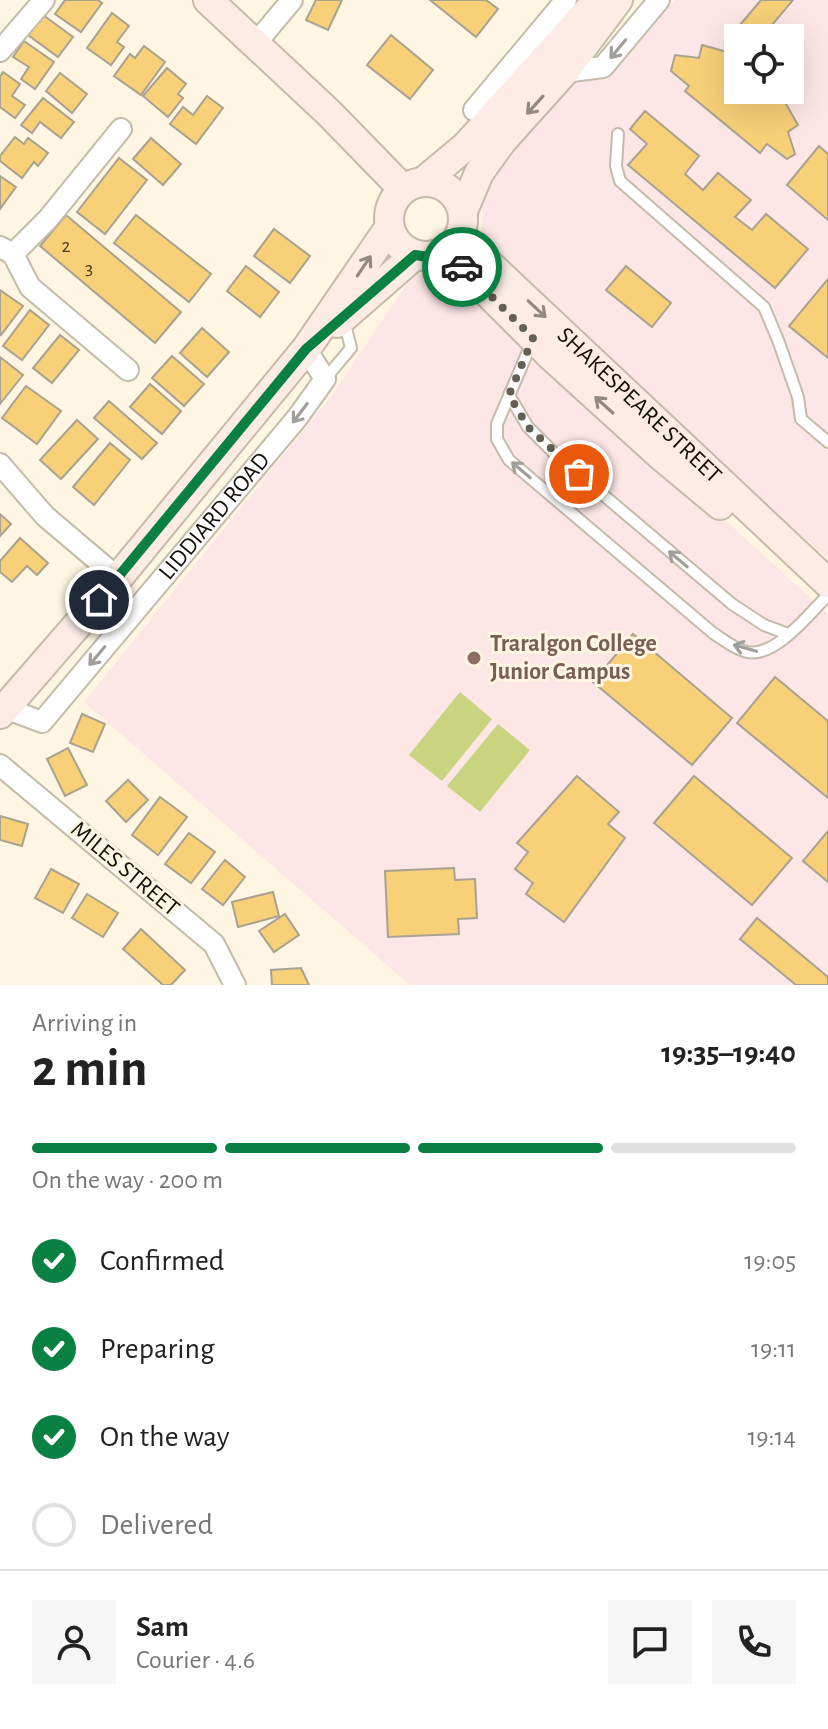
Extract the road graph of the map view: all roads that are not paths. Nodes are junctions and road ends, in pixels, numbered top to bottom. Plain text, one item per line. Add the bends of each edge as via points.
1 (44, 0) edge
2 (208, 0) edge
3 (292, 0) edge
4 (566, 0) edge
5 (598, 0) edge
6 (618, 0) edge
7 (659, 0) edge
8 (256, 43) junction
9 (0, 51) edge
10 (564, 72) junction
11 (474, 110) dead end
12 (121, 129) dead end
13 (618, 134) dead end
14 (413, 185) junction
15 (389, 228) junction
16 (456, 233) junction
17 (6, 250) edge
18 (415, 255) junction
19 (342, 308) junction
20 (533, 338) junction
21 (306, 349) junction
22 (128, 370) dead end
23 (325, 379) junction
24 (509, 395) junction
25 (828, 442) edge
26 (0, 464) edge
27 (118, 578) junction
28 (826, 579) edge
29 (788, 634) junction
30 (3, 711) edge
31 (0, 765) edge
32 (235, 985) edge

1 - 9 street
2 - 8 street
3 - 8 street
4 - 11 street
5 - 14 street via 466,146
6 - 10 street
7 -> 10 street via 603,67
8 - 14 street
10 -> 16 street via 479,173
12 - 17 street via 48,219
13 - 25 lane via 620,181 764,307 798,397 801,419
14 - 15 street via 391,203
14 - 16 street via 437,183 450,190
15 - 18 street via 402,248
19 -> 15 street, LIDDIARD ROAD
16 - 18 street via 428,257
16 - 20 street, SHAKESPEARE STREET
16 -> 28 street, SHAKESPEARE STREET
17 - 22 street via 30,287
18 - 19 street, LIDDIARD ROAD
19 - 21 street, LIDDIARD ROAD
19 - 23 lane via 351,348
20 - 24 lane, SHAKESPEARE STREET
28 -> 20 street, SHAKESPEARE STREET via 712,499
21 - 23 street
21 - 27 street, LIDDIARD ROAD
23 -> 30 street, LIDDIARD ROAD via 42,722
29 -> 24 lane via 732,604 555,454 528,427
29 -> 24 lane, SHAKESPEARE STREET via 762,652 736,648 509,460 497,431
26 - 27 street via 45,516
27 - 30 street, LIDDIARD ROAD
28 - 29 lane, SHAKESPEARE STREET
31 - 32 street, MILES STREET via 214,944

